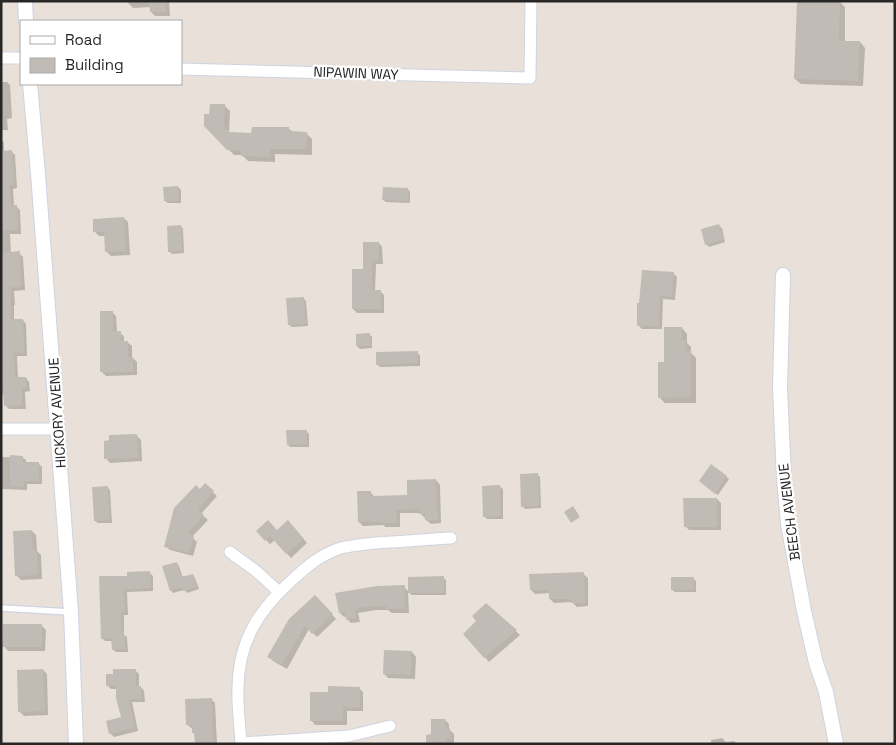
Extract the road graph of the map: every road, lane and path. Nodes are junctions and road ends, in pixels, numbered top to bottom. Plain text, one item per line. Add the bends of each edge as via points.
1 (25, 1) edge
2 (531, 1) edge
3 (26, 20) edge
4 (1, 58) edge
5 (20, 58) edge
6 (182, 69) edge
7 (30, 85) edge
8 (783, 275) dead end
9 (1, 429) edge
10 (58, 430) junction
11 (452, 538) dead end
12 (230, 552) dead end
13 (279, 592) junction
14 (1, 608) edge
15 (71, 612) junction
16 (390, 726) dead end
17 (241, 743) edge
18 (76, 744) edge
19 (836, 744) edge

1 - 3 street
2 - 6 street, NIPAWIN WAY via 530,78
4 - 5 street
7 - 10 street, HICKORY AVENUE
8 - 19 street, BEECH AVENUE via 780,388 788,524 804,611
9 - 10 street
10 - 15 street, HICKORY AVENUE
11 - 13 street via 358,544 339,549 313,562
12 - 13 street
13 - 17 street via 258,618 243,651 238,688
14 - 15 lane
15 - 18 street, HICKORY AVENUE
16 - 17 street via 349,736

